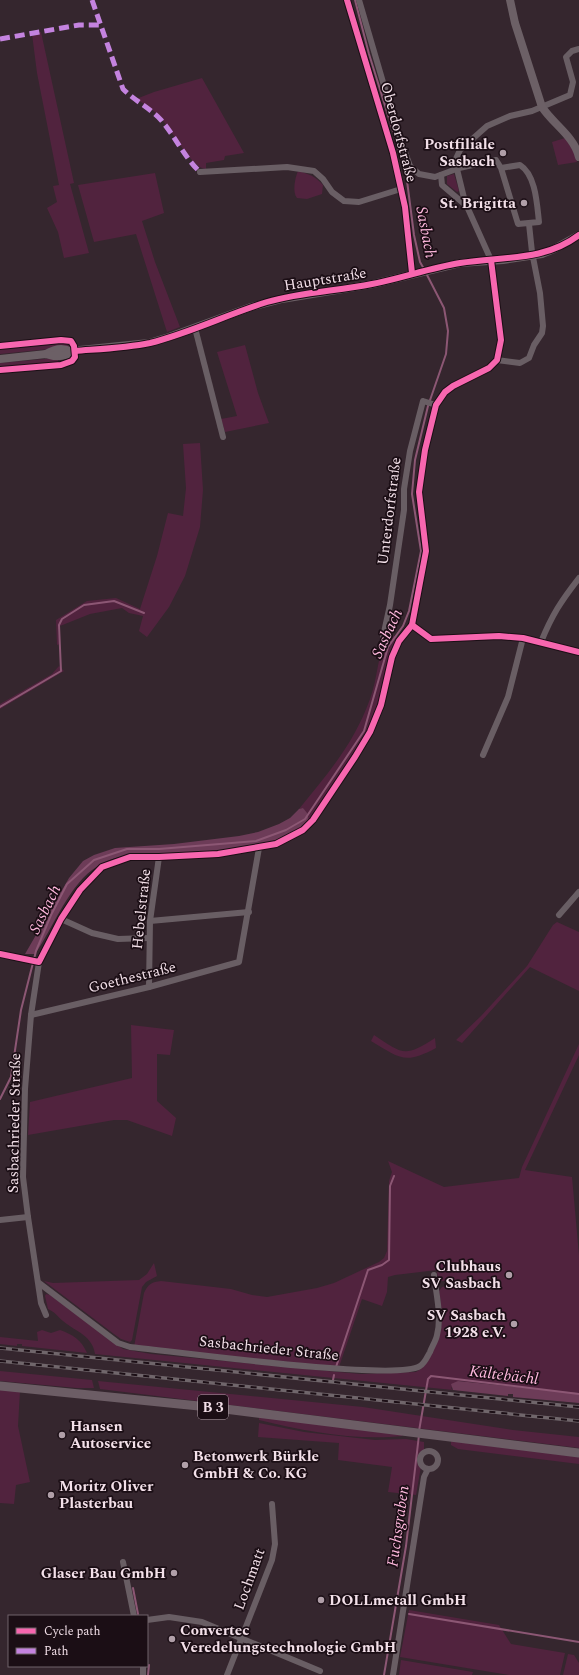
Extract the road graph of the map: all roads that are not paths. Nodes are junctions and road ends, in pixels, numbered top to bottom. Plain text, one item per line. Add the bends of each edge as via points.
1 (347, 0) edge
2 (359, 0) edge
3 (510, 0) edge
4 (579, 49) edge
5 (542, 107) junction
6 (579, 153) edge
7 (501, 168) junction
8 (456, 169) junction
9 (200, 172) dead end
10 (441, 176) junction
11 (401, 189) junction
12 (465, 202) junction
13 (529, 224) junction
14 (579, 235) edge
15 (532, 255) junction
16 (491, 260) junction
17 (415, 273) junction
18 (195, 328) junction
19 (0, 359) edge
20 (497, 360) junction
21 (434, 404) junction
22 (224, 437) dead end
23 (579, 580) edge
24 (412, 624) junction
25 (383, 637) dead end
26 (523, 638) junction
27 (541, 642) junction
28 (579, 652) edge
29 (483, 755) dead end
30 (259, 848) junction
31 (159, 857) junction
32 (579, 892) edge
33 (249, 912) junction
34 (559, 915) dead end
35 (61, 919) junction
36 (150, 921) junction
37 (148, 938) junction
38 (0, 954) edge
39 (37, 961) junction
40 (149, 986) junction
41 (31, 1015) junction
42 (28, 1218) junction
43 (0, 1220) edge
44 (434, 1275) dead end
45 (39, 1283) junction
46 (46, 1315) dead end
47 (0, 1386) edge
48 (579, 1453) edge
49 (428, 1468) dead end
50 (272, 1504) dead end
51 (123, 1562) dead end
52 (134, 1615) edge
53 (148, 1620) edge
54 (241, 1638) junction
55 (320, 1671) dead end
56 (227, 1675) edge
57 (393, 1675) edge

1 - 11 street, Oberdorfstraße
2 - 10 street via 410,166 420,174
3 - 5 street
4 - 5 street via 566,57 572,82 570,95
5 - 6 street via 573,142
5 - 8 street via 498,120 487,126 460,150 455,161
7 - 8 street via 496,160
7 - 13 street via 518,224
7 - 13 street via 520,165 528,175 534,188 539,222
8 - 10 street
8 - 12 street
9 - 11 street via 287,167 314,171 332,192 344,201 359,202
10 - 12 street via 442,185
11 - 17 street, Oberdorfstraße
12 - 16 street
13 - 15 street
14 - 15 street, Hauptstraße via 554,249
15 - 16 street, Hauptstraße
15 - 20 street via 542,333 529,358 524,362
16 - 17 street, Hauptstraße via 460,263
16 - 20 street via 501,340
17 - 18 street, Hauptstraße via 373,284 269,302
18 - 19 street, Hauptstraße via 149,343 72,351 60,356 46,354
18 - 22 street
20 - 21 street, Sasbachrieder Straße via 489,368 453,386
21 - 24 street, Sasbachrieder Straße via 420,492 426,551
21 - 25 street, Unterdorfstraße via 423,401 410,451 404,489 404,510
23 - 27 street via 551,618
24 - 26 street via 431,639 499,636
24 - 30 street, Sasbachrieder Straße via 399,641 392,657 381,705 370,732 317,814 303,830 276,844
26 - 27 street
26 - 29 street via 508,697
27 - 28 street
30 - 31 street, Sasbachrieder Straße via 218,854
30 - 33 street
31 - 35 street, Sasbachrieder Straße via 130,857 102,867 80,890
31 - 36 street, Hebelstraße
32 - 34 street
33 - 36 street
33 - 40 street, Goethestraße via 239,962
35 - 37 street via 92,933 118,938
35 - 39 street, Sasbachrieder Straße
36 - 37 street, Hebelstraße
37 - 40 street, Hebelstraße
38 - 39 street
39 - 41 street, Sasbachrieder Straße
40 - 41 street, Goethestraße
41 - 42 street, Sasbachrieder Straße via 25,1089 23,1170
42 - 43 street
42 - 45 street, Sasbachrieder Straße
44 - 45 street, Sasbachrieder Straße via 439,1316 437,1336 425,1361 415,1369 405,1370 300,1366 130,1347 118,1343
45 - 46 street, Sasbachrieder Straße via 41,1303
47 - 48 main road, B 3 via 209,1406
49 - 57 street via 424,1477
50 - 54 street, Lochmatt via 275,1544 272,1560
51 - 52 street
53 - 54 street via 169,1616 184,1618 202,1622
54 - 55 street
54 - 56 street, Lochmatt

